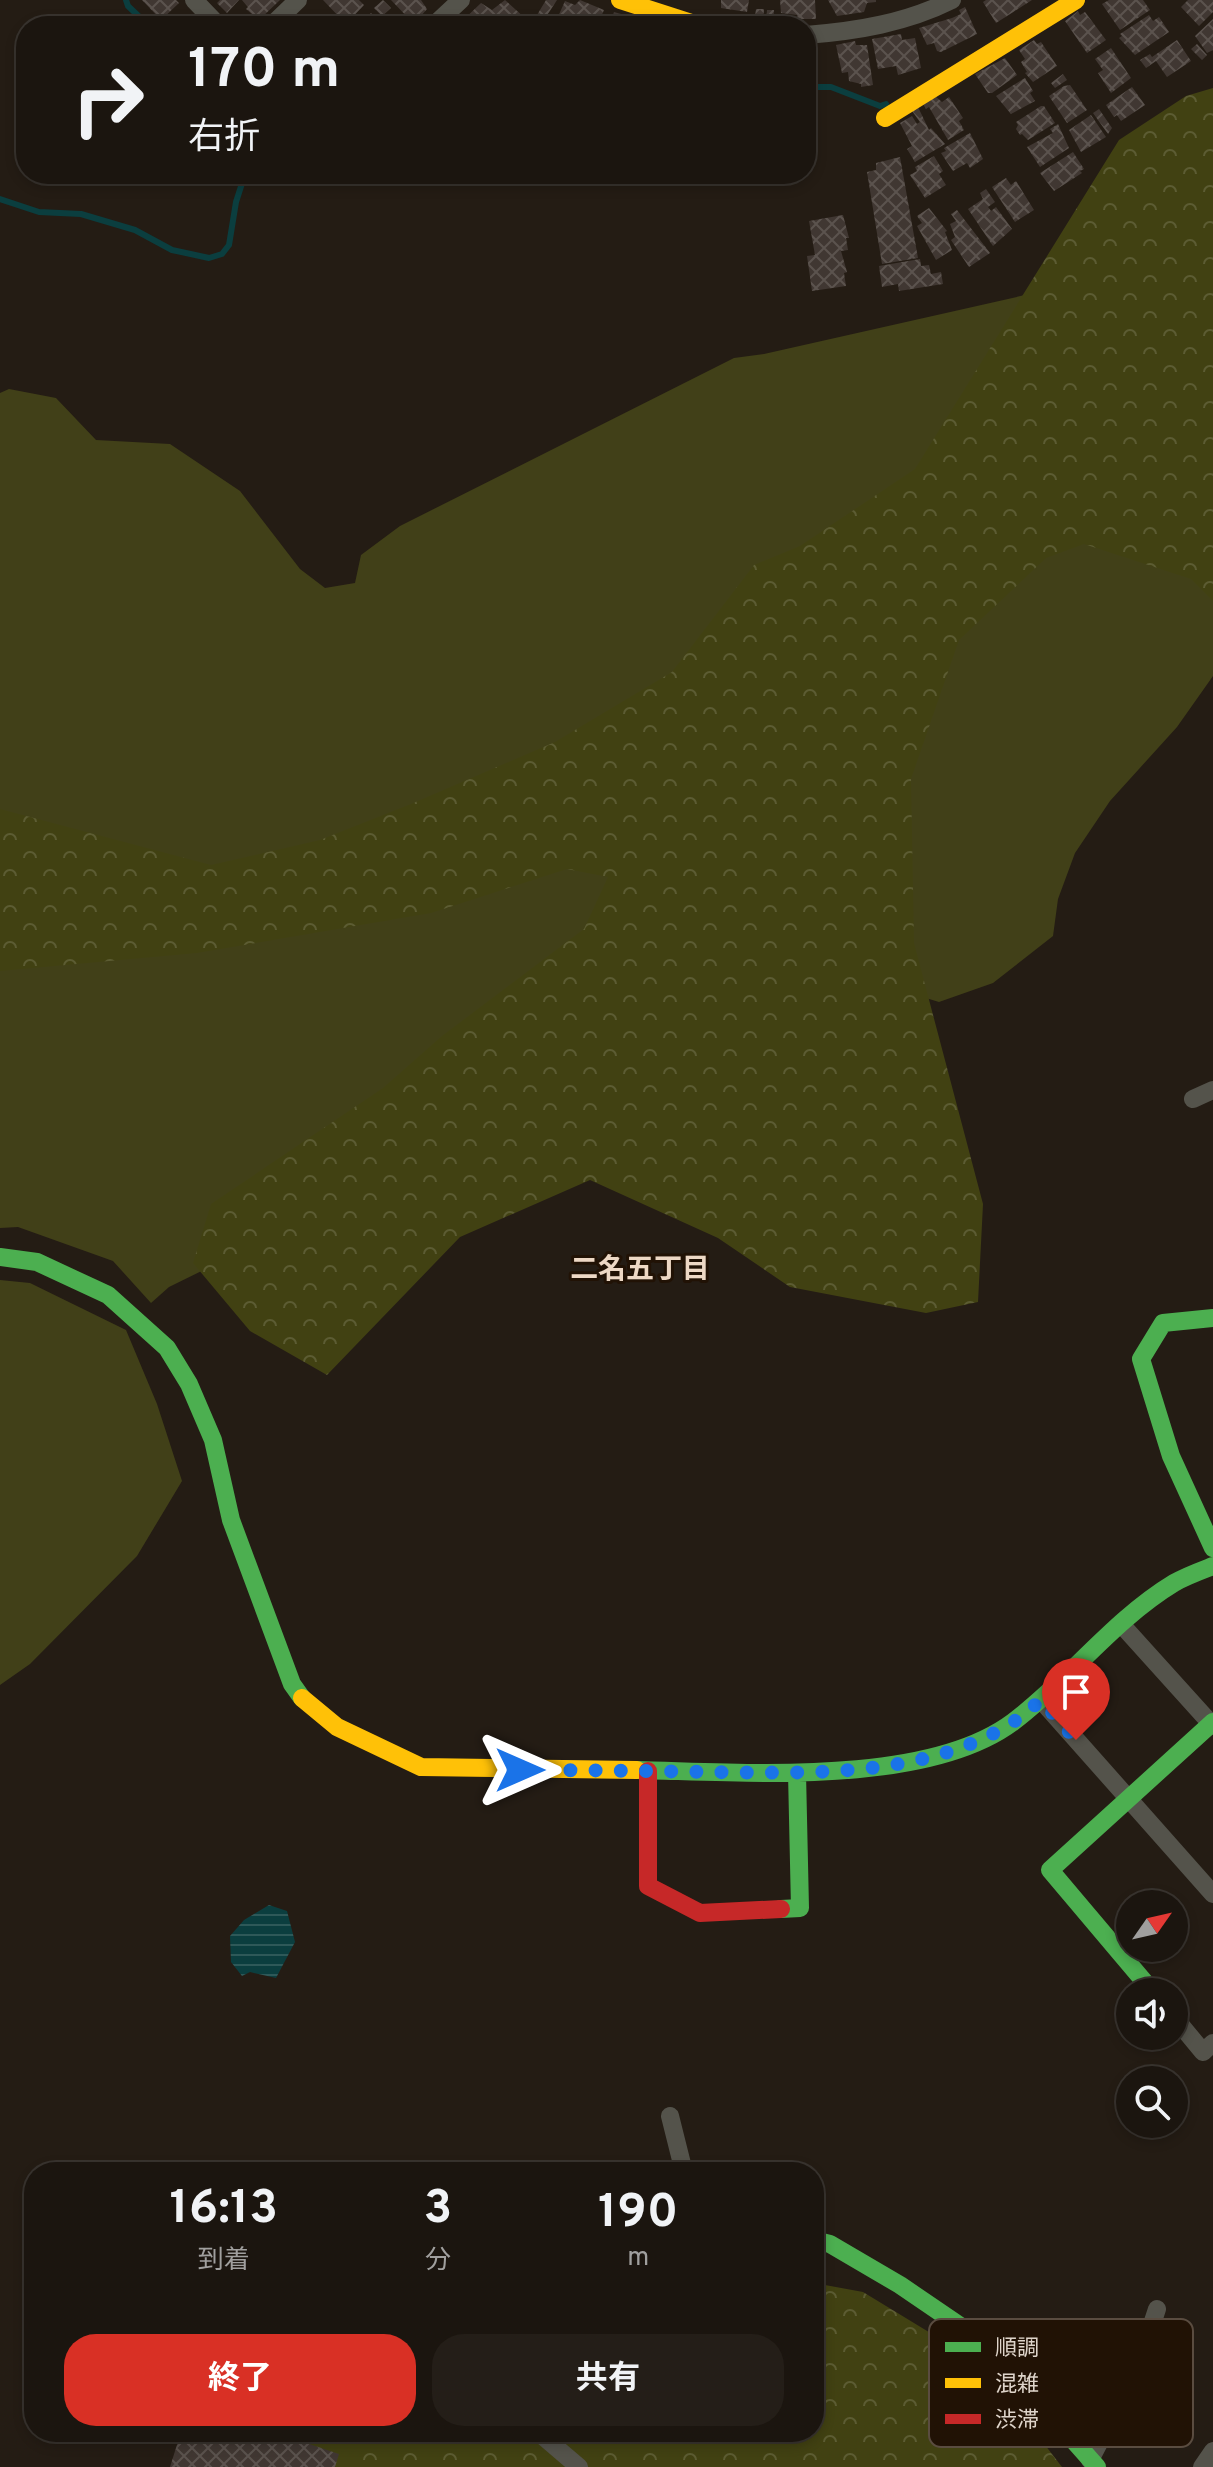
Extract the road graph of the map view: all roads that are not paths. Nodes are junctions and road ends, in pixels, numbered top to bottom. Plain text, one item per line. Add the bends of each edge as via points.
1 (194, 0) edge
2 (298, 0) edge
3 (461, 0) edge
4 (623, 0) edge
5 (952, 0) edge
6 (1076, 0) edge
7 (209, 16) edge
8 (281, 16) edge
9 (444, 16) edge
10 (671, 16) edge
11 (816, 34) edge
12 (885, 118) dead end
13 (1213, 1090) edge
14 (1193, 1099) dead end
15 (0, 1257) edge
16 (1213, 1318) edge
17 (1213, 1548) edge
18 (1213, 1566) edge
19 (1121, 1624) junction
20 (1041, 1700) junction
21 (1212, 1724) edge
22 (648, 1771) junction
23 (797, 1773) junction
24 (1128, 1801) junction
25 (1213, 1894) edge
26 (1141, 1978) edge
27 (1188, 2034) edge
28 (1213, 2043) edge
29 (670, 2116) dead end
30 (682, 2162) edge
31 (824, 2242) edge
32 (1157, 2309) dead end
33 (950, 2319) edge
34 (1154, 2319) edge
35 (550, 2442) edge
36 (1079, 2447) edge
37 (1213, 2451) edge
38 (1094, 2464) edge
39 (579, 2467) edge
40 (1202, 2467) edge

1 - 7 street
2 - 8 street
3 - 9 street
4 - 10 street
5 - 11 street via 885,24
6 - 12 street
13 - 14 street
15 - 22 street via 37,1262 108,1295 167,1348 213,1440 231,1520 292,1684 326,1719 421,1767
16 - 17 street via 1163,1323 1141,1359 1186,1498
18 - 19 street via 1175,1582
19 - 20 street
19 - 21 street
20 - 23 street via 1009,1725 935,1756
20 - 24 street
21 - 24 street
22 - 23 street
22 - 23 street via 648,1886 700,1913 800,1908
24 - 25 street
24 - 26 street via 1050,1870
27 - 28 street via 1203,2052
29 - 30 street
31 - 33 street
32 - 34 street
35 - 39 street
36 - 38 street
37 - 40 street

